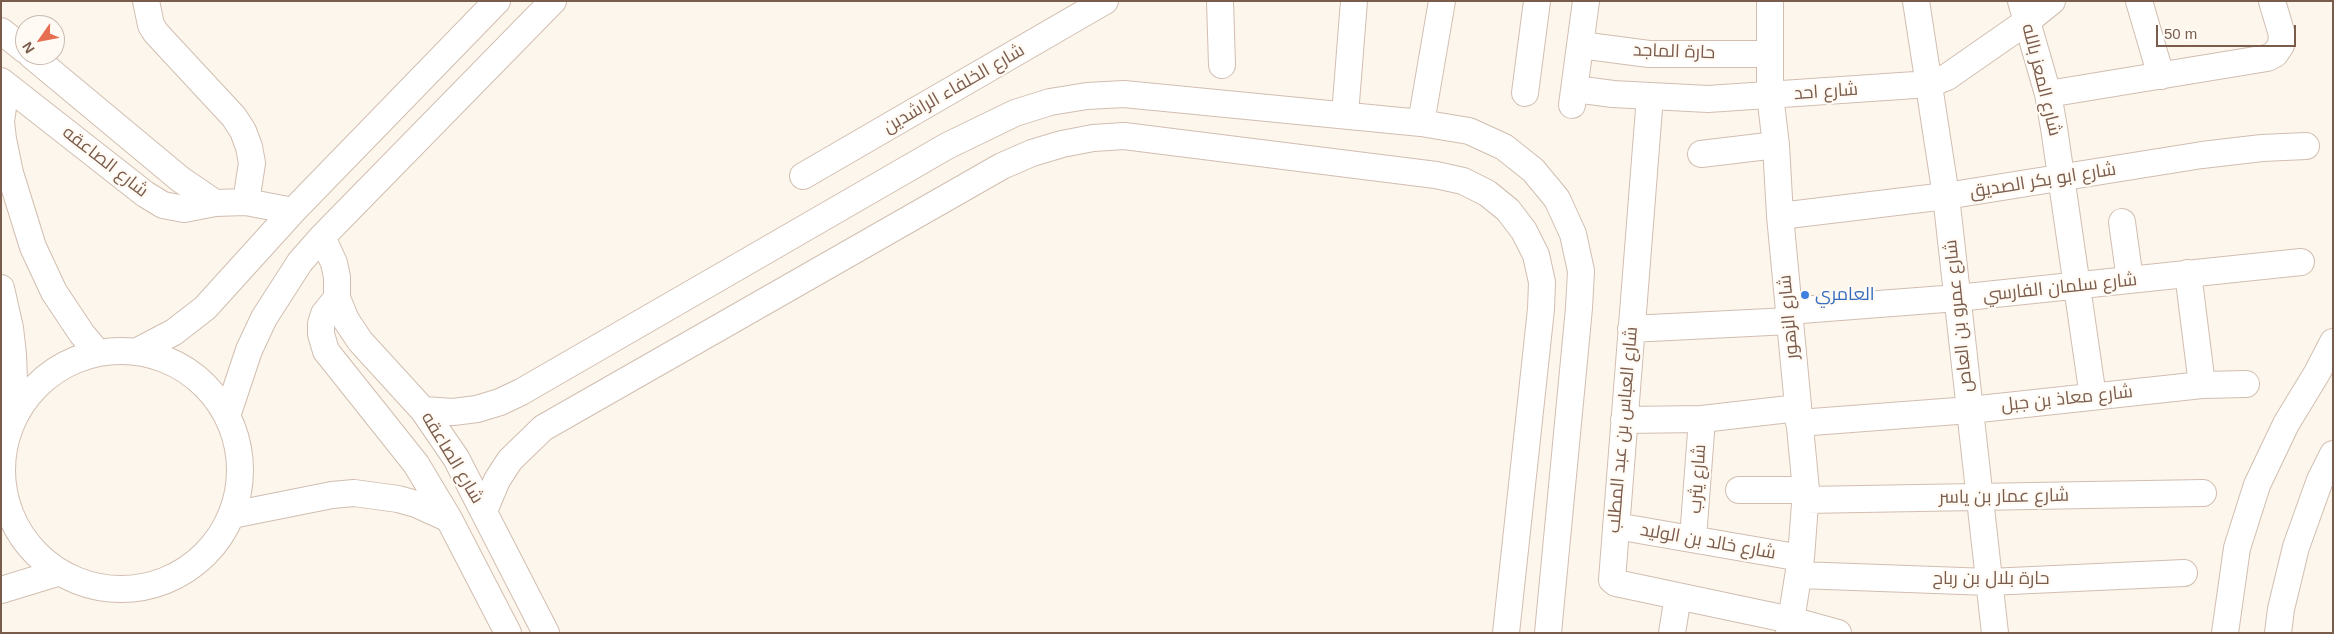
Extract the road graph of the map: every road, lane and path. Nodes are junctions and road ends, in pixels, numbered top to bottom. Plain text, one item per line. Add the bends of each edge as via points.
1 (146, 1) edge
2 (497, 1) edge
3 (554, 1) edge
4 (1105, 1) edge
5 (1220, 1) edge
6 (1354, 1) edge
7 (1442, 1) edge
8 (1537, 1) edge
9 (1586, 1) edge
10 (1770, 1) edge
11 (1916, 1) edge
12 (2052, 1) edge
13 (2139, 1) edge
14 (2272, 1) edge
15 (2023, 12) edge
16 (1580, 45) junction
17 (1769, 54) junction
18 (43, 65) edge
19 (1222, 65) dead end
20 (2161, 76) junction
21 (4, 83) edge
22 (1930, 84) junction
23 (1525, 92) dead end
24 (2048, 94) junction
25 (1770, 95) junction
26 (1650, 96) junction
27 (1345, 115) junction
28 (1421, 123) junction
29 (1776, 145) junction
30 (2306, 146) dead end
31 (1701, 154) dead end
32 (803, 176) dead end
33 (2062, 179) junction
34 (1946, 196) junction
35 (246, 202) junction
36 (215, 203) junction
37 (293, 211) junction
38 (1780, 216) junction
39 (2122, 222) dead end
40 (322, 237) junction
41 (2301, 262) dead end
42 (2188, 273) junction
43 (2130, 280) junction
44 (2078, 286) junction
45 (1, 288) edge
46 (337, 298) junction
47 (1957, 298) junction
48 (1789, 316) junction
49 (1631, 329) junction
50 (2333, 342) edge
51 (136, 352) junction
52 (98, 353) junction
53 (2246, 384) dead end
54 (2202, 385) junction
55 (521, 392) junction
56 (2093, 397) junction
57 (423, 410) junction
58 (1970, 410) junction
59 (227, 416) junction
60 (1798, 416) junction
61 (1702, 419) junction
62 (1624, 420) junction
63 (543, 428) junction
64 (4, 452) edge
65 (2333, 454) edge
66 (1739, 490) dead end
67 (2203, 493) dead end
68 (1806, 495) junction
69 (1980, 498) junction
70 (484, 511) junction
71 (232, 515) junction
72 (449, 519) junction
73 (1616, 526) junction
74 (1693, 538) junction
75 (1800, 566) junction
76 (60, 572) junction
77 (2184, 573) dead end
78 (1989, 582) junction
79 (1, 590) edge
80 (1678, 596) junction
81 (1790, 626) edge
82 (508, 633) edge
83 (546, 633) edge
84 (1506, 633) edge
85 (1548, 633) edge
86 (1672, 633) edge
87 (1838, 633) edge
88 (1994, 633) edge
89 (2225, 633) edge
90 (2278, 633) edge

1 - 35 street via 156,33 234,117 243,131 252,163
2 - 37 street
3 - 40 street
4 - 32 street, شارع الخلفاء الراشدين
5 - 19 street
6 - 27 street
7 - 28 street
8 - 23 street
9 - 16 street
10 - 17 street, شارع الزهور
11 - 22 street, شارع عمرو بن العاص
12 - 15 street, شارع احد
13 - 20 street
14 - 20 street via 2282,35 2281,45 2275,54 2268,58
15 - 22 street, شارع احد via 1947,77
15 - 24 street, شارع المعز بالله
16 - 17 street, حارة الماجد via 1648,54
16 - 26 street, شارع احد via 1573,97
17 - 25 street, شارع الزهور
18 - 36 street, شارع الصاعقه
20 - 24 street
21 - 36 street, شارع الصاعقه via 153,200 184,209
21 - 52 street, شارع الصاعقه via 3,139 33,247 58,299
22 - 25 street, شارع احد
22 - 34 street, شارع عمرو بن العاص
24 - 33 street, شارع المعز بالله
25 - 26 street, شارع احد via 1708,99
25 - 29 street, شارع الزهور
26 - 49 street, شارع العباس بن عبد المطلب
27 - 28 street
27 - 55 street via 1124,94 1050,102 1014,113 947,146
28 - 85 street via 1469,131 1504,147 1533,170 1557,199 1573,234 1581,270 1580,308
29 - 31 street
29 - 38 street, شارع الزهور
30 - 33 street, شارع ابو بكر الصديق via 2202,155
33 - 34 street, شارع ابو بكر الصديق
33 - 44 street, شارع المعز بالله
34 - 38 street, شارع ابو بكر الصديق
34 - 47 street, شارع عمرو بن العاص
35 - 36 street, شارع الصاعقه
35 - 37 street, شارع الصاعقه
37 - 51 street via 205,308 174,332
38 - 48 street, شارع الزهور
39 - 43 street
40 - 46 street, شارع الصاعقه via 334,263
40 - 59 street via 264,318 237,382
41 - 42 street, شارع سلمان الفارسي
42 - 43 street, شارع سلمان الفارسي
42 - 54 street
43 - 44 street, شارع سلمان الفارسي
44 - 47 street, شارع سلمان الفارسي
44 - 56 street, شارع المعز بالله
45 - 64 street via 10,328 14,381
46 - 57 street, شارع الصاعقه via 352,331
46 - 72 street, شارع الصاعقه via 324,314 321,324 326,351 416,464
47 - 48 street, شارع سلمان الفارسي
47 - 58 street, شارع عمرو بن العاص
48 - 49 street, شارع سلمان الفارسي
48 - 60 street, شارع الزهور
49 - 62 street, شارع العباس بن عبد المطلب
50 - 89 street via 2286,424 2257,485 2231,580
51 - 52 street
51 - 59 street via 180,366 215,396
52 - 64 street via 73,360 38,385 17,411
53 - 54 street, شارع معاذ بن جبل
54 - 56 street, شارع معاذ بن جبل
55 - 57 street via 477,409 453,412
55 - 63 street
56 - 58 street, شارع معاذ بن جبل
57 - 70 street, شارع الصاعقه via 456,458
58 - 60 street, شارع معاذ بن جبل
58 - 69 street, شارع عمرو بن العاص
59 - 71 street via 236,440 240,465 239,491
60 - 61 street, شارع معاذ بن جبل
60 - 68 street, شارع الزهور
61 - 62 street, شارع معاذ بن جبل
61 - 74 street, شارع يثرب via 1688,472
62 - 73 street, شارع العباس بن عبد المطلب
63 - 70 street via 510,460
63 - 84 street via 1002,166 1062,144 1124,136 1436,175 1462,181 1487,193 1508,210 1536,255 1542,282
64 - 76 street via 3,486 10,512 39,556
65 - 90 street via 2296,547
66 - 68 street, شارع عمار بن ياسر
67 - 69 street, شارع عمار بن ياسر
68 - 69 street, شارع عمار بن ياسر
68 - 75 street, شارع الزهور
69 - 78 street, شارع عمرو بن العاص
70 - 83 street, شارع الصاعقه
71 - 72 street via 332,494 354,493 398,499
71 - 76 street via 220,538 203,557 182,573 159,584 134,589 108,589 83,583
72 - 82 street, شارع الصاعقه
73 - 74 street, شارع خالد بن الوليد
73 - 80 street, شارع العباس بن عبد المطلب via 1613,582
74 - 75 street, شارع خالد بن الوليد
75 - 78 street, حارة بلال بن رباح
75 - 81 street, شارع الزهور
76 - 79 street
77 - 78 street, حارة بلال بن رباح
78 - 88 street, شارع عمرو بن العاص
80 - 81 street, شارع العباس بن عبد المطلب
80 - 86 street
81 - 87 street, شارع العباس بن عبد المطلب

